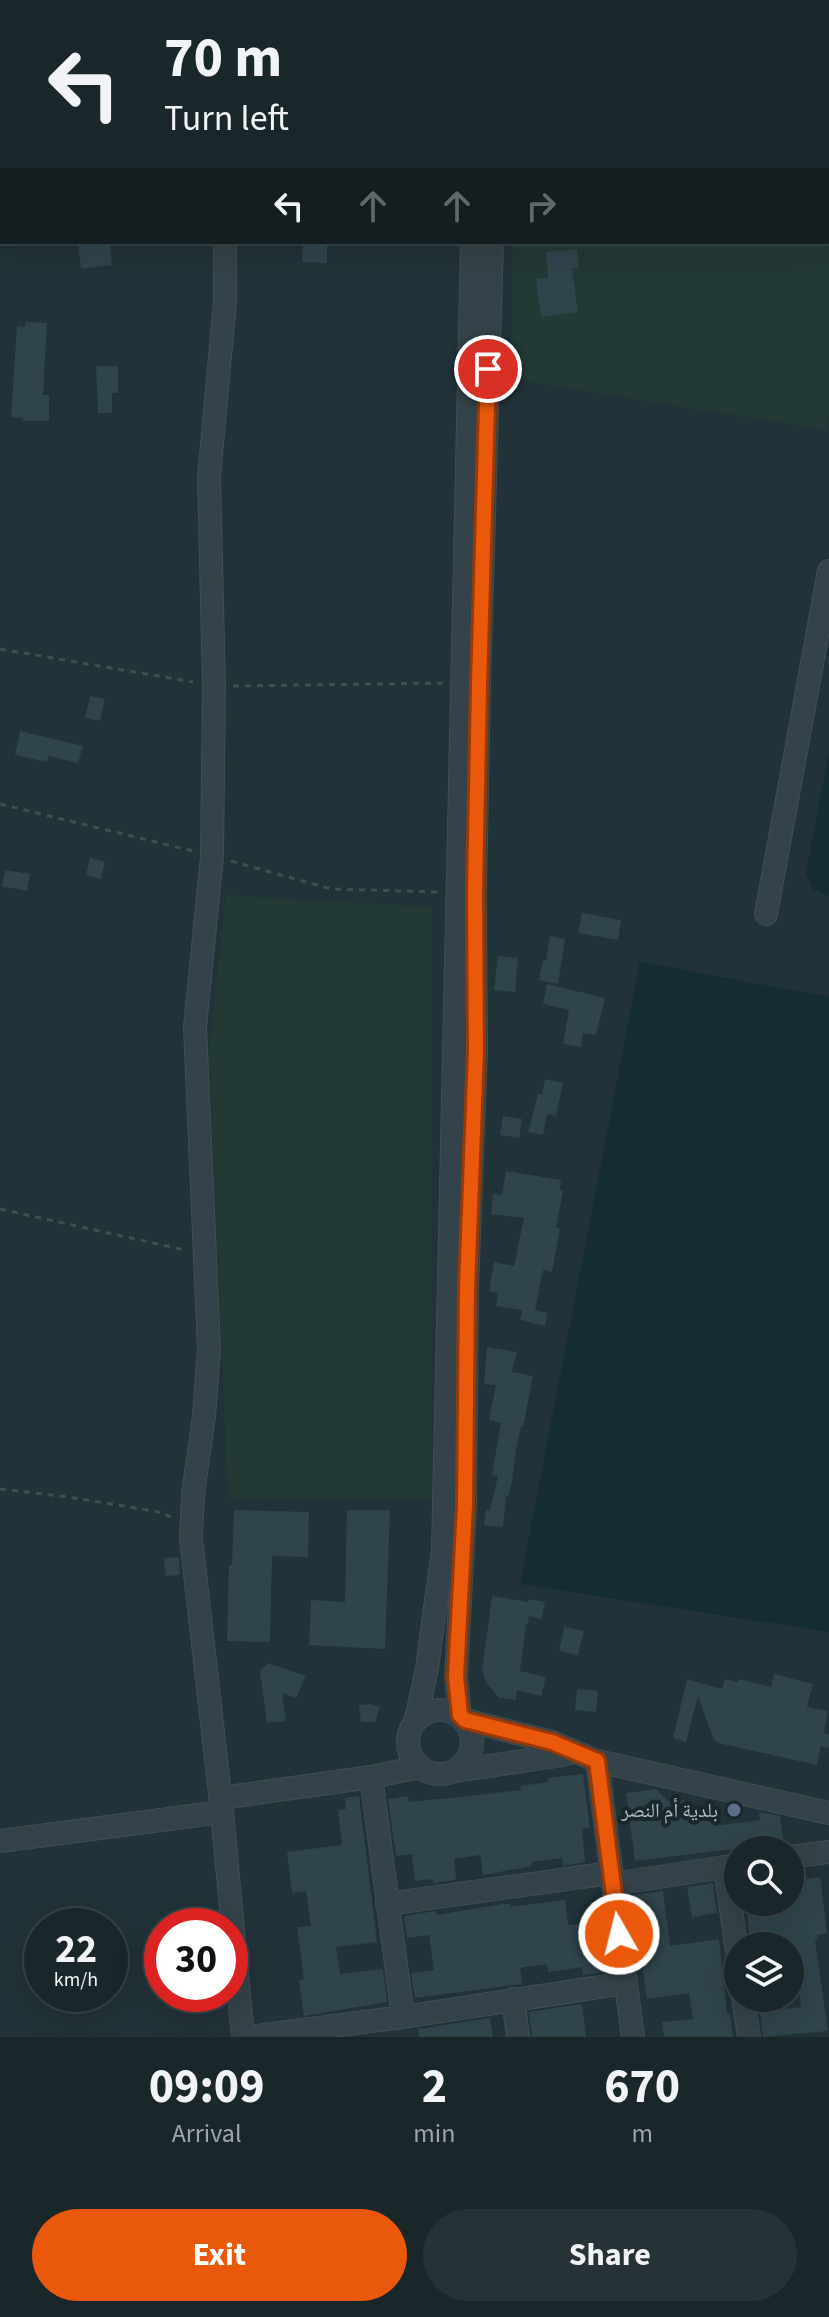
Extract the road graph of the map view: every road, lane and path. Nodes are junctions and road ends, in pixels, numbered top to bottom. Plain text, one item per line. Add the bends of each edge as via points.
1 (225, 244) edge
2 (472, 244) edge
3 (492, 244) edge
4 (829, 571) edge
5 (0, 804) edge
6 (212, 856) junction
7 (457, 892) junction
8 (766, 914) dead end
9 (0, 1209) edge
10 (205, 1254) junction
11 (0, 1489) edge
12 (191, 1538) junction
13 (462, 1718) junction
14 (416, 1720) junction
15 (573, 1752) junction
16 (597, 1761) junction
17 (420, 1767) junction
18 (455, 1771) junction
19 (371, 1777) junction
20 (222, 1805) junction
21 (829, 1813) edge
22 (0, 1841) edge
23 (829, 1852) edge
24 (804, 1855) edge
25 (724, 1867) edge
26 (612, 1879) junction
27 (387, 1904) junction
28 (626, 1983) junction
29 (513, 1999) junction
30 (745, 2012) edge
31 (403, 2017) junction
32 (246, 2037) edge
33 (518, 2037) edge
34 (633, 2037) edge
35 (749, 2037) edge

1 - 6 street via 209,477
2 - 7 street
3 - 13 street via 465,1505 456,1677
4 - 8 street
5 - 6 path
6 - 7 path via 331,889
6 - 10 street via 195,1027
7 - 14 street via 443,1549
9 - 10 path
10 - 12 street via 209,1349
11 - 12 path via 159,1512 181,1521
12 - 20 street
13 - 14 street via 434,1709
13 - 15 street
13 - 18 street via 473,1738 472,1748
14 - 17 street via 408,1739
15 - 16 street
15 - 18 street
16 - 21 street
16 - 26 street
17 - 18 street via 436,1774
17 - 19 street
19 - 20 street
19 - 27 street
20 - 22 street
20 - 32 street
23 - 24 street
25 - 26 street
26 - 27 street
26 - 28 street
27 - 31 street
28 - 29 street
28 - 34 street
29 - 31 street
29 - 33 street
30 - 35 street
31 - 32 street

